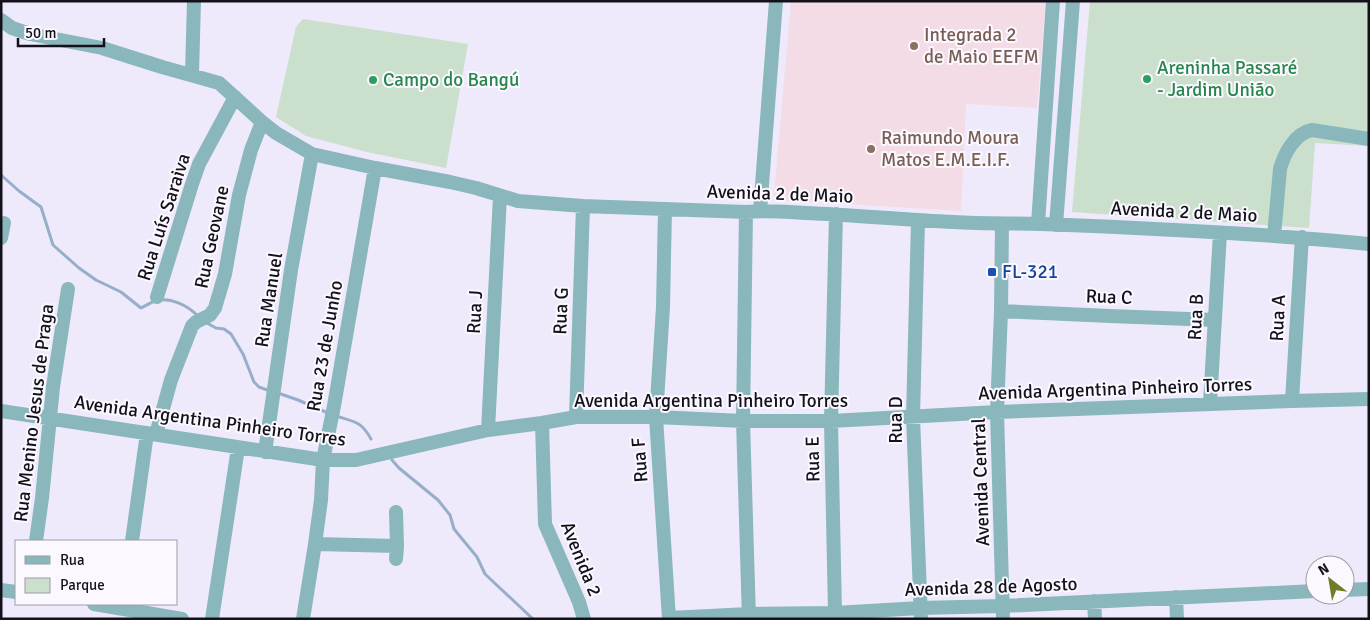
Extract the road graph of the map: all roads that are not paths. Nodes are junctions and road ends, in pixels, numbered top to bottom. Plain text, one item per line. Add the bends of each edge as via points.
1 (194, 1) edge
2 (776, 1) edge
3 (1053, 2) edge
4 (1073, 3) edge
5 (1, 20) edge
6 (1048, 70) junction
7 (1068, 72) junction
8 (192, 74) junction
9 (235, 96) junction
10 (1045, 119) junction
11 (1064, 121) junction
12 (262, 122) junction
13 (1369, 139) edge
14 (312, 154) junction
15 (375, 168) junction
16 (1040, 182) junction
17 (1059, 185) junction
18 (500, 196) junction
19 (583, 206) junction
20 (665, 209) junction
21 (753, 211) junction
22 (836, 214) junction
23 (918, 221) junction
24 (4, 223) dead end
25 (1002, 224) junction
26 (1038, 224) junction
27 (1056, 225) junction
28 (1220, 233) junction
29 (1274, 236) junction
30 (1302, 237) junction
31 (1, 238) edge
32 (1369, 244) edge
33 (68, 289) dead end
34 (157, 297) dead end
35 (1001, 311) junction
36 (1215, 320) junction
37 (1369, 399) edge
38 (1292, 400) junction
39 (1210, 403) junction
40 (1, 411) edge
41 (997, 412) junction
42 (576, 417) junction
43 (656, 417) junction
44 (913, 417) junction
45 (50, 418) junction
46 (743, 421) junction
47 (831, 421) junction
48 (542, 423) junction
49 (488, 430) junction
50 (152, 434) junction
51 (238, 448) junction
52 (265, 452) junction
53 (323, 460) junction
54 (396, 512) dead end
55 (36, 540) edge
56 (132, 540) edge
57 (316, 544) junction
58 (1369, 588) edge
59 (1355, 589) edge
60 (1, 590) edge
61 (15, 592) edge
62 (1305, 592) edge
63 (1176, 598) junction
64 (1094, 602) junction
65 (108, 605) edge
66 (123, 606) edge
67 (1003, 612) edge
68 (835, 613) junction
69 (920, 613) edge
70 (749, 616) edge
71 (669, 618) edge
72 (182, 619) edge
73 (212, 619) edge
74 (303, 619) edge
75 (584, 619) edge
76 (1095, 619) edge
77 (1177, 619) edge

1 - 8 street
2 - 21 street
3 - 4 street
3 - 6 street
4 - 7 street
5 - 8 street via 30,34 102,48
6 - 7 street
6 - 10 street
7 - 11 street
8 - 9 street, Avenida 2 de Maio via 219,83
9 - 12 street, Avenida 2 de Maio
9 - 34 street, Rua Luís Saraiva via 199,164
10 - 11 street
10 - 16 street
11 - 17 street
12 - 14 street, Avenida 2 de Maio
12 - 50 street, Rua Geovane via 241,187 225,274 215,308 192,326
13 - 29 street via 1308,130 1296,139 1283,158 1280,169
14 - 15 street, Avenida 2 de Maio
14 - 52 street, Rua Manuel
15 - 18 street, Avenida 2 de Maio via 450,182
15 - 53 street, Rua 23 de Junho
16 - 17 street
16 - 26 street
17 - 27 street
18 - 19 street, Avenida 2 de Maio via 518,201
18 - 49 street, Rua J
19 - 20 street, Avenida 2 de Maio
19 - 42 street, Rua G
20 - 21 street, Avenida 2 de Maio
20 - 43 street, Rua F
21 - 22 street, Avenida 2 de Maio
21 - 46 street
22 - 23 street, Avenida 2 de Maio
22 - 47 street, Rua E
23 - 25 street, Avenida 2 de Maio
23 - 44 street, Rua D
24 - 31 street
25 - 26 street, Avenida 2 de Maio
25 - 35 street, Avenida Central
26 - 27 street, Avenida 2 de Maio
27 - 28 street, Avenida 2 de Maio
28 - 29 street, Avenida 2 de Maio
28 - 36 street, Rua B
29 - 30 street, Avenida 2 de Maio
30 - 32 street, Avenida 2 de Maio
30 - 38 street, Rua A
33 - 45 street, Rua Menino Jesus de Praga
35 - 36 street, Rua C
35 - 41 street, Avenida Central
36 - 39 street, Rua B
37 - 38 street, Avenida Argentina Pinheiro Torres
38 - 39 street, Avenida Argentina Pinheiro Torres
39 - 41 street, Avenida Argentina Pinheiro Torres
40 - 45 street, Avenida Argentina Pinheiro Torres
41 - 44 street, Avenida Argentina Pinheiro Torres
41 - 67 street, Avenida Central
42 - 43 street, Avenida Argentina Pinheiro Torres
42 - 48 street, Avenida Argentina Pinheiro Torres
43 - 46 street, Avenida Argentina Pinheiro Torres
43 - 71 street, Rua F
44 - 47 street, Avenida Argentina Pinheiro Torres
44 - 69 street, Rua D
45 - 50 street, Avenida Argentina Pinheiro Torres
45 - 55 street, Rua Menino Jesus de Praga
46 - 47 street, Avenida Argentina Pinheiro Torres
46 - 70 street
47 - 68 street, Rua E
48 - 49 street, Avenida Argentina Pinheiro Torres
48 - 75 street, Avenida 2 via 545,524
49 - 53 street, Avenida Argentina Pinheiro Torres via 356,460
50 - 51 street, Avenida Argentina Pinheiro Torres
50 - 56 street, Rua Geovane
51 - 52 street, Avenida Argentina Pinheiro Torres
51 - 73 street
52 - 53 street, Avenida Argentina Pinheiro Torres
53 - 57 street, Rua 23 de Junho
54 - 57 street via 396,552
57 - 74 street, Rua 23 de Junho
58 - 59 street
60 - 61 street
62 - 63 street, Avenida 28 de Agosto
63 - 64 street, Avenida 28 de Agosto
63 - 77 street
64 - 67 street, Avenida 28 de Agosto
64 - 76 street
65 - 66 street
66 - 72 street
67 - 69 street, Avenida 28 de Agosto
68 - 69 street, Avenida 28 de Agosto
68 - 70 street, Avenida 28 de Agosto
70 - 71 street, Avenida 28 de Agosto

